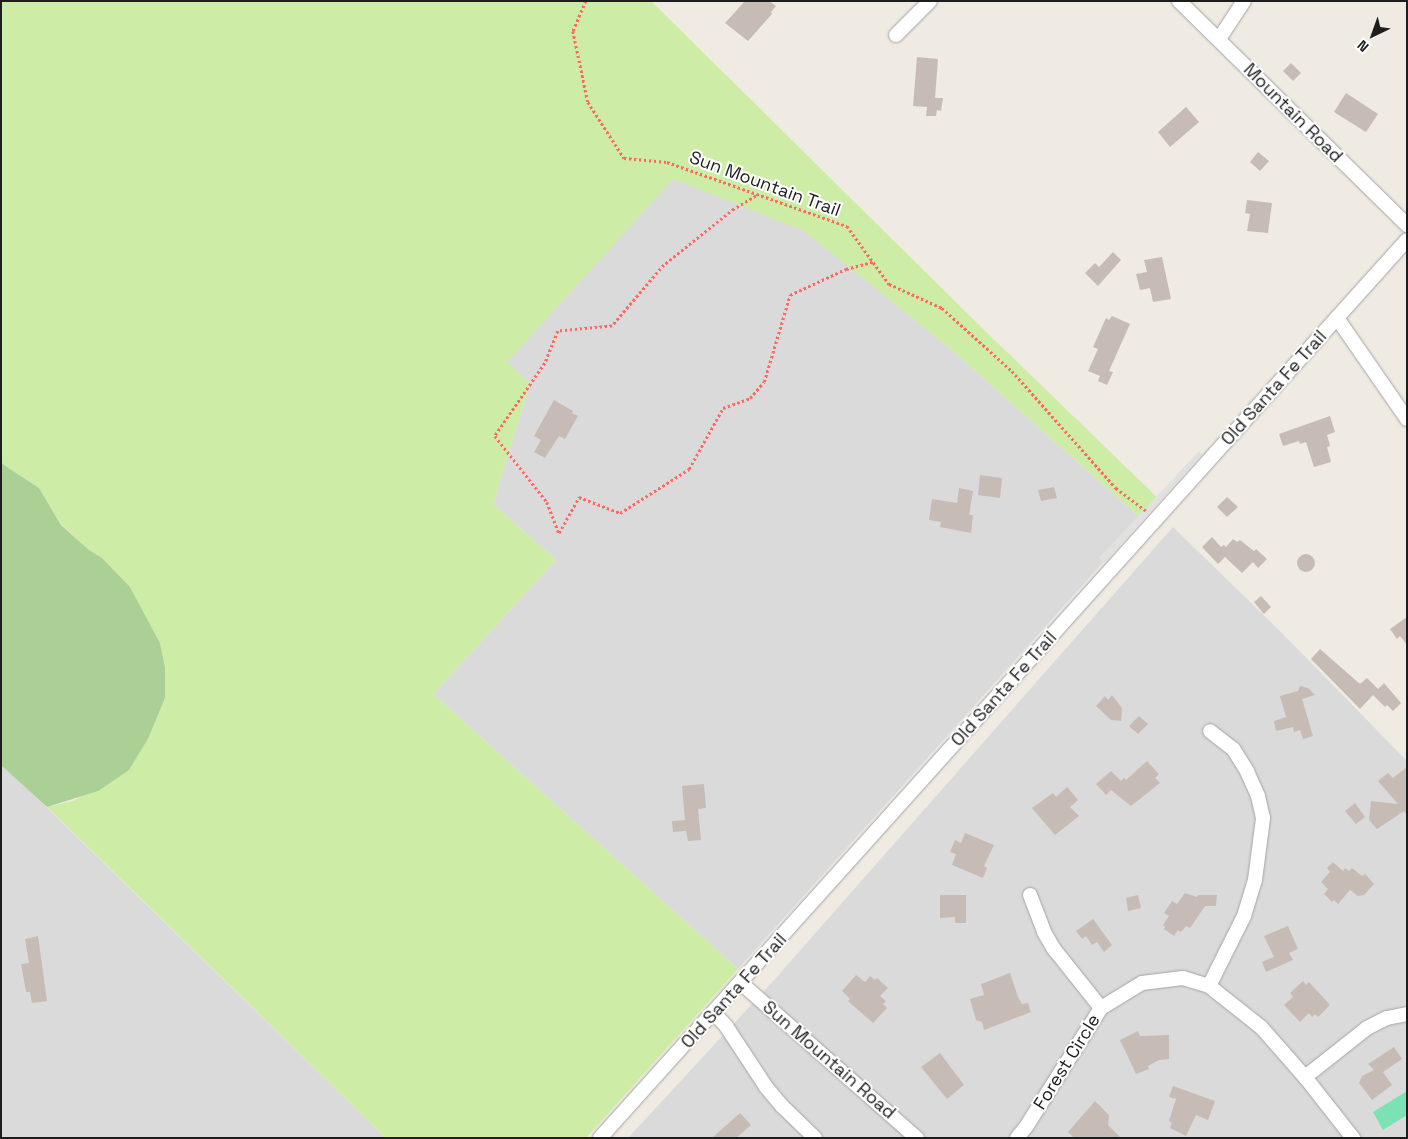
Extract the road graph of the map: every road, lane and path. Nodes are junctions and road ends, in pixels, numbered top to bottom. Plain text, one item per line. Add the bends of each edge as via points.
1 (586, 1) edge
2 (930, 1) edge
3 (1179, 1) edge
4 (1244, 1) edge
5 (896, 35) dead end
6 (1219, 39) junction
7 (756, 196) junction
8 (1407, 225) edge
9 (1407, 240) edge
10 (873, 262) junction
11 (1337, 318) junction
12 (1407, 419) edge
13 (1157, 519) junction
14 (1210, 731) dead end
15 (1030, 895) dead end
16 (742, 983) junction
17 (1209, 986) junction
18 (1100, 1008) junction
19 (714, 1013) junction
20 (1407, 1014) edge
21 (1305, 1077) junction
22 (600, 1138) edge
23 (816, 1138) edge
24 (918, 1138) edge
25 (1016, 1138) edge
26 (1353, 1138) edge

1 - 7 path, Sun Mountain Trail via 573,31 588,102 624,158 667,162
2 - 5 street
3 - 6 street, Mountain Road
4 - 6 street
6 - 8 street, Mountain Road
7 - 10 path, Sun Mountain Trail via 847,226
7 - 10 path via 734,209 664,265 612,326 558,332 546,363 495,436 547,502 559,533 579,497 620,513 689,469 723,408 750,398 764,382 790,295 846,269
9 - 11 street, Old Santa Fe Trail
10 - 13 path, Sun Mountain Trail via 889,284 942,308 1012,371 1116,488
11 - 12 street
11 - 13 street, Old Santa Fe Trail
13 - 16 street, Old Santa Fe Trail
14 - 17 street via 1233,749 1248,771 1263,818 1250,898
15 - 18 street via 1054,949
16 - 19 street, Old Santa Fe Trail
16 - 24 street, Sun Mountain Road
17 - 18 street, Forest Circle via 1183,978 1142,983
17 - 21 street, Forest Circle via 1261,1027
18 - 25 street, Forest Circle
19 - 22 street, Old Santa Fe Trail
19 - 23 street via 766,1087
20 - 21 street via 1387,1018 1367,1028
21 - 26 street, Forest Circle

